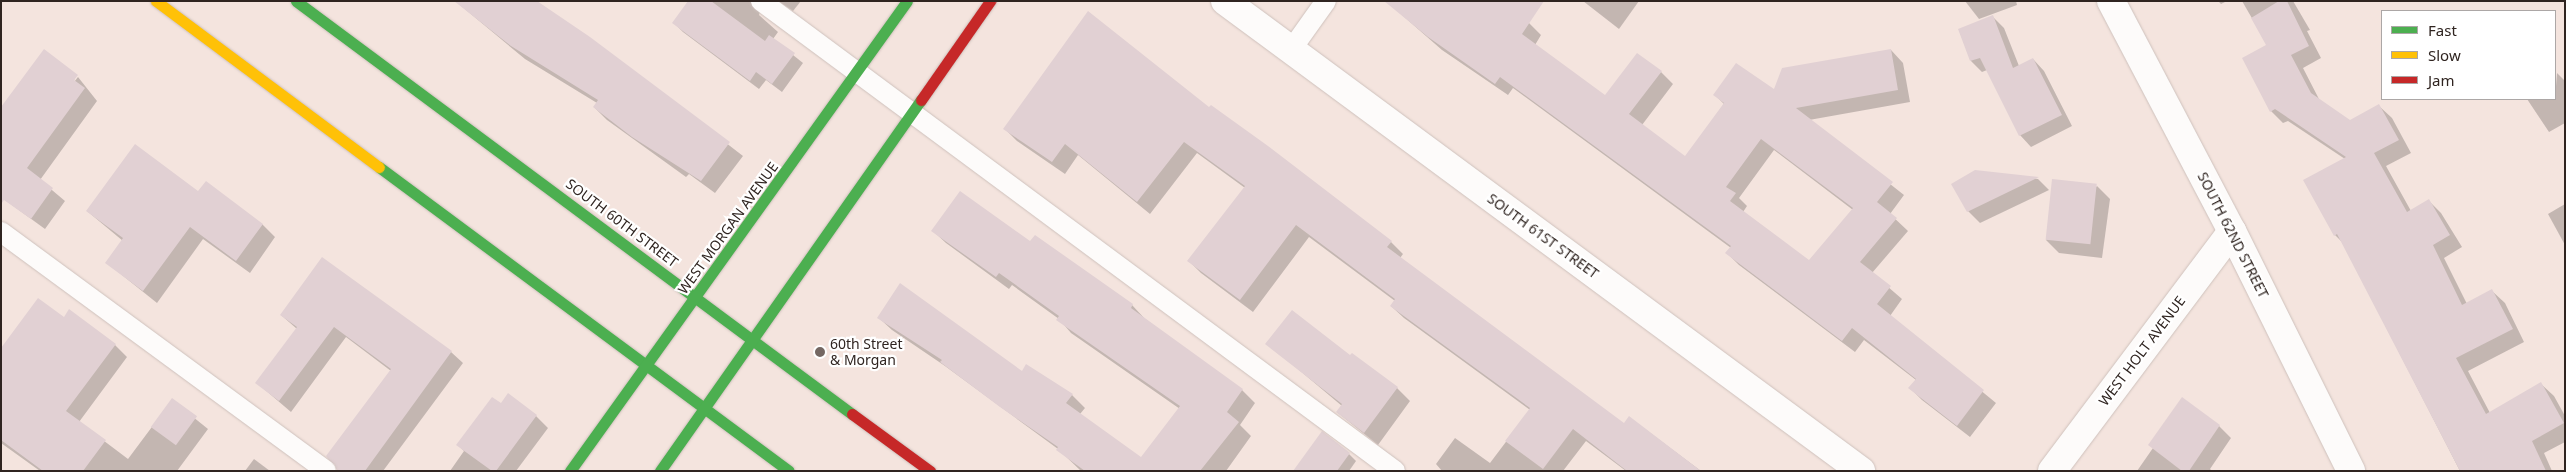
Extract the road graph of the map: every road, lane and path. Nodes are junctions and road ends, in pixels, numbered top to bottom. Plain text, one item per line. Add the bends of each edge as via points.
1 (156, 1) edge
2 (296, 1) edge
3 (761, 1) edge
4 (907, 1) edge
5 (990, 1) edge
6 (1225, 1) edge
7 (1326, 1) edge
8 (2111, 1) edge
9 (1291, 50) junction
10 (858, 72) junction
11 (912, 115) junction
12 (2232, 231) junction
13 (1, 232) edge
14 (697, 297) junction
15 (756, 340) junction
16 (648, 365) junction
17 (706, 409) junction
18 (326, 471) edge
19 (570, 471) edge
20 (660, 471) edge
21 (789, 471) edge
22 (930, 471) edge
23 (1395, 471) edge
24 (1861, 471) edge
25 (2052, 471) edge
26 (2352, 471) edge

1 - 16 main road
2 - 14 main road, SOUTH 60TH STREET
3 - 10 lane
4 - 10 main road, WEST MORGAN AVENUE
5 - 11 main road
6 - 9 street, SOUTH 61ST STREET
7 - 9 lane
8 - 12 street, SOUTH 62ND STREET
9 - 24 street, SOUTH 61ST STREET
10 - 11 lane
10 - 14 main road, WEST MORGAN AVENUE
11 - 15 main road
11 - 23 lane
12 - 25 street, WEST HOLT AVENUE
12 - 26 street, SOUTH 62ND STREET
13 - 18 lane
14 - 15 main road, SOUTH 60TH STREET
14 - 16 main road, WEST MORGAN AVENUE
15 - 17 main road
15 - 22 main road, SOUTH 60TH STREET
16 - 17 main road
16 - 19 main road, WEST MORGAN AVENUE
17 - 20 main road
17 - 21 main road

